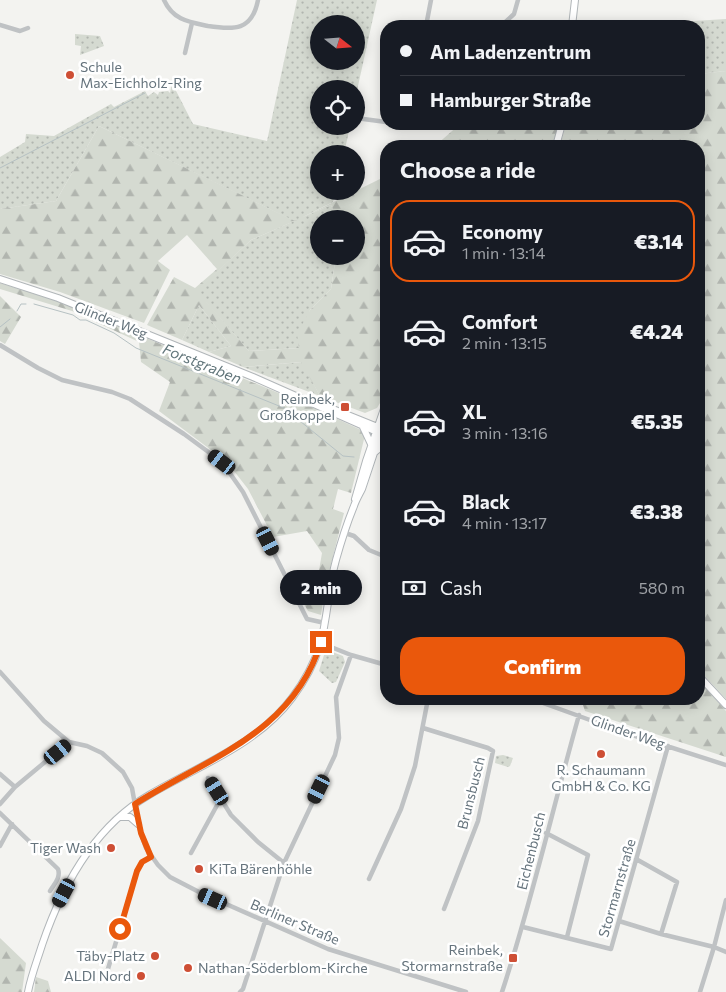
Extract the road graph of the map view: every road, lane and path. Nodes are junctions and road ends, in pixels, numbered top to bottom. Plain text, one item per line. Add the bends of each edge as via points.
1 (164, 0) edge
2 (258, 0) edge
3 (432, 0) edge
4 (518, 0) edge
5 (575, 0) edge
6 (427, 20) edge
7 (508, 20) edge
8 (573, 20) edge
9 (192, 23) junction
10 (0, 25) edge
11 (28, 28) dead end
12 (189, 38) junction
13 (191, 46) dead end
14 (185, 53) dead end
15 (365, 119) edge
16 (380, 121) edge
17 (0, 279) edge
18 (0, 345) edge
19 (380, 416) edge
20 (364, 423) junction
21 (380, 430) edge
22 (380, 434) edge
23 (380, 436) edge
24 (371, 445) junction
25 (380, 447) edge
26 (373, 455) junction
27 (354, 504) junction
28 (345, 533) junction
29 (380, 555) edge
30 (325, 623) junction
31 (321, 642) junction
32 (351, 655) junction
33 (380, 663) edge
34 (0, 672) edge
35 (705, 682) edge
36 (427, 705) edge
37 (555, 705) edge
38 (726, 705) edge
39 (579, 715) junction
40 (423, 728) junction
41 (69, 742) junction
42 (668, 746) junction
43 (726, 764) edge
44 (0, 774) edge
45 (208, 778) dead end
46 (15, 786) junction
47 (221, 798) junction
48 (0, 804) edge
49 (135, 804) junction
50 (0, 813) edge
51 (119, 817) junction
52 (12, 824) junction
53 (138, 824) junction
54 (546, 833) junction
55 (0, 846) edge
56 (191, 853) dead end
57 (151, 857) junction
58 (636, 859) junction
59 (284, 863) junction
60 (370, 879) dead end
61 (50, 891) dead end
62 (726, 900) edge
63 (444, 909) dead end
64 (264, 922) junction
65 (619, 922) junction
66 (524, 927) junction
67 (661, 934) junction
68 (567, 937) junction
69 (714, 947) junction
70 (726, 952) edge
71 (105, 979) dead end
72 (28, 992) edge
73 (240, 992) edge
74 (466, 992) edge
75 (502, 992) edge
76 (700, 992) edge

1 - 9 street via 176,17
2 - 9 street via 252,15 238,28
3 - 6 street
4 - 7 street via 514,14
5 - 8 main road
9 - 12 street
10 - 11 street via 20,31
12 - 13 street
12 - 14 street
15 - 16 street
17 - 20 main road, Glinder Weg via 58,298 305,399 327,405
18 - 30 street via 62,380 130,399 222,462 243,492 307,619
19 - 20 main road
20 - 21 main road, Glinder Weg
20 - 24 main road
22 - 24 main road
23 - 26 main road
24 - 27 main road
25 - 26 main road
26 - 27 main road
27 - 28 main road
28 - 29 street
28 - 30 main road via 333,572
30 - 31 main road
31 - 32 street
31 - 49 main road via 298,690 270,722 202,767
32 - 33 street
32 - 59 street via 336,692 339,738 335,755
34 - 41 street via 44,721
35 - 38 main road
36 - 40 street
37 - 39 street, Glinder Weg
39 - 42 street, Glinder Weg
39 - 54 street, Eichenbusch
40 - 60 street via 402,808
40 - 63 street, Brunsbusch via 493,751 478,821
41 - 46 street
41 - 49 street, Berliner Straße via 96,750 115,763 128,780
42 - 43 street, Glinder Weg
42 - 58 street, Stormarnstraße
44 - 46 street
45 - 47 street
46 - 48 street
47 - 56 street
47 - 59 street via 231,815
49 - 51 main road
49 - 53 street, Berliner Straße
50 - 52 street
51 - 53 main road via 130,817
51 - 72 main road via 95,843 70,881 52,917
52 - 55 street
52 - 61 street via 58,869 60,874
53 - 57 street, Berliner Straße
54 - 66 street, Eichenbusch
54 - 68 street via 588,855
57 - 64 street, Berliner Straße via 176,880
57 - 71 street via 142,862 137,871
58 - 65 street, Stormarnstraße
58 - 67 street via 677,882
59 - 64 street
62 - 69 street
64 - 73 street
64 - 74 street, Berliner Straße via 338,953
65 - 67 street
65 - 68 street, Stormarnstraße via 611,949
66 - 68 street, Stormarnstraße
66 - 75 street, Eichenbusch
67 - 69 street
69 - 70 street
69 - 76 street

